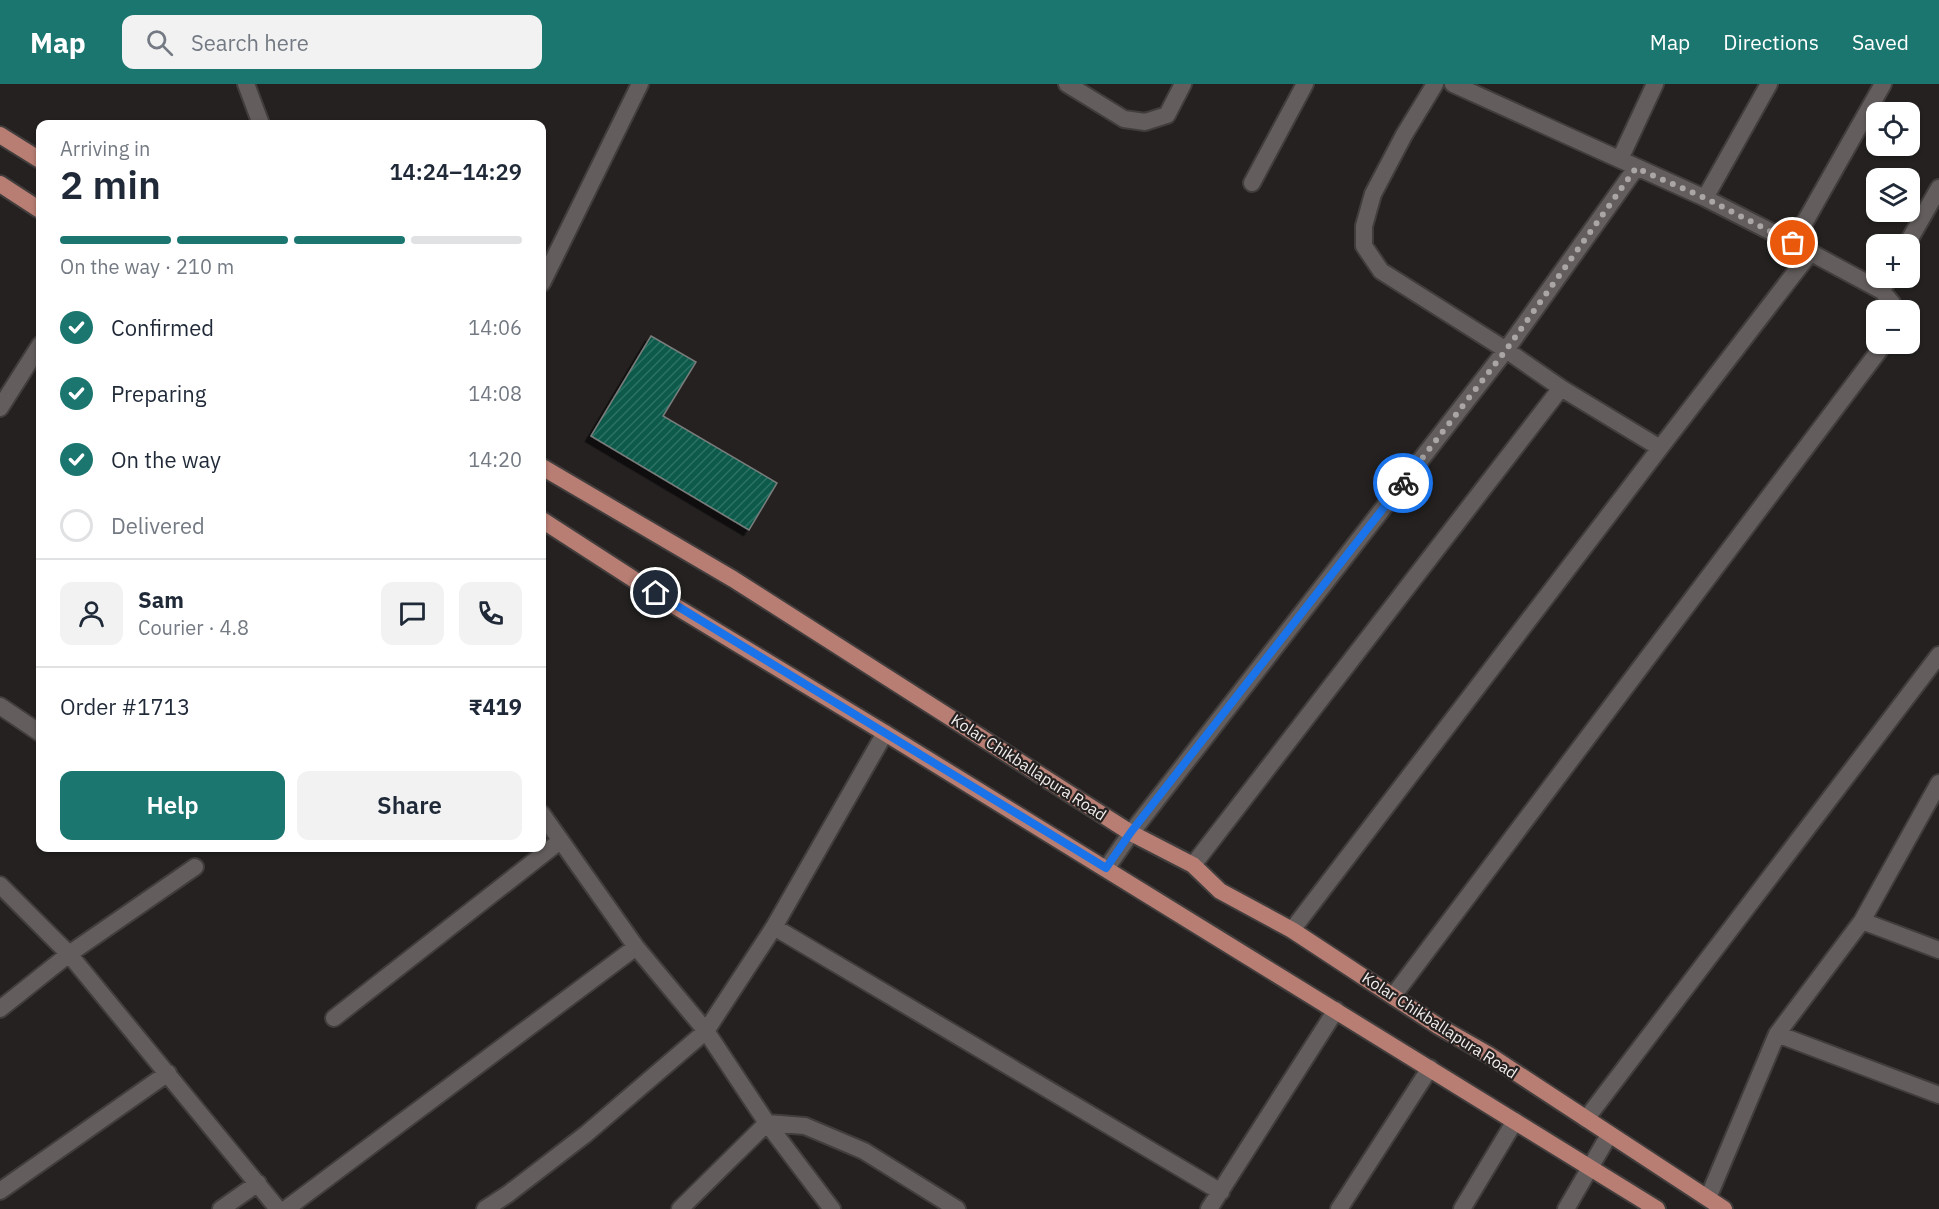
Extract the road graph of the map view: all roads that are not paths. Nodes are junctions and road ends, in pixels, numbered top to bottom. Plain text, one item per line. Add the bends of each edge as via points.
1 (246, 84) edge
2 (639, 84) edge
3 (1066, 84) edge
4 (1183, 84) edge
5 (1305, 84) edge
6 (1435, 84) edge
7 (1453, 84) edge
8 (1655, 84) edge
9 (1769, 84) edge
10 (1883, 84) edge
11 (260, 120) edge
12 (0, 135) edge
13 (36, 158) edge
14 (1620, 159) junction
15 (1636, 168) junction
16 (1252, 183) dead end
17 (0, 184) edge
18 (1939, 188) edge
19 (1705, 198) junction
20 (36, 207) edge
21 (1913, 234) edge
22 (1793, 243) junction
23 (1810, 253) junction
24 (546, 275) edge
25 (1866, 276) edge
26 (1506, 350) junction
27 (36, 351) edge
28 (1876, 354) edge
29 (1561, 388) junction
30 (0, 408) edge
31 (1660, 448) junction
32 (546, 469) edge
33 (546, 523) edge
34 (1939, 655) edge
35 (0, 706) edge
36 (36, 730) edge
37 (885, 733) junction
38 (1939, 783) edge
39 (546, 820) edge
40 (1131, 832) junction
41 (561, 841) junction
42 (1193, 865) junction
43 (195, 867) dead end
44 (1106, 868) junction
45 (0, 885) edge
46 (1862, 921) junction
47 (774, 927) junction
48 (1292, 930) junction
49 (636, 947) junction
50 (1939, 950) edge
51 (69, 954) junction
52 (1393, 996) junction
53 (0, 1009) edge
54 (1336, 1010) junction
55 (334, 1018) dead end
56 (706, 1030) junction
57 (1777, 1034) junction
58 (1430, 1068) junction
59 (168, 1073) junction
60 (1939, 1095) edge
61 (1586, 1119) junction
62 (1515, 1121) junction
63 (767, 1123) junction
64 (1610, 1135) junction
65 (1591, 1168) junction
66 (258, 1183) junction
67 (0, 1191) edge
68 (1221, 1192) junction
69 (1708, 1198) junction
70 (221, 1209) edge
71 (278, 1209) edge
72 (286, 1209) edge
73 (485, 1209) edge
74 (680, 1209) edge
75 (832, 1209) edge
76 (957, 1209) edge
77 (1209, 1209) edge
78 (1339, 1209) edge
79 (1462, 1209) edge
80 (1566, 1209) edge
81 (1657, 1209) edge
82 (1724, 1209) edge

1 - 11 street
2 - 24 street
3 - 4 street via 1124,120 1145,122 1167,115
5 - 16 street
6 - 26 street via 1373,194 1364,226 1364,246 1381,271
7 - 14 street
8 - 14 street
9 - 19 street
10 - 22 street
12 - 13 main road
14 - 15 street
15 - 19 street
15 - 26 street
17 - 20 main road
18 - 21 street
19 - 22 street
22 - 23 street
23 - 25 street
23 - 31 street
26 - 29 street
26 - 40 street
27 - 30 street
28 - 52 street
29 - 31 street
29 - 42 street
31 - 48 street
32 - 40 main road, Kolar Chikballapura Road via 742,585
33 - 37 main road
34 - 61 street
35 - 36 street
37 - 44 main road
37 - 47 street
38 - 46 street
39 - 41 street
40 - 42 main road, Kolar Chikballapura Road
40 - 44 street
41 - 49 street
41 - 55 street
42 - 48 main road, Kolar Chikballapura Road via 1220,891
43 - 51 street
44 - 54 main road
45 - 51 street
46 - 50 street
46 - 57 street
47 - 56 street
47 - 68 street
48 - 52 main road, Kolar Chikballapura Road
49 - 56 street
49 - 72 street
51 - 53 street
51 - 59 street
52 - 61 main road, Kolar Chikballapura Road
54 - 58 main road
54 - 68 street
56 - 63 street
56 - 73 street via 586,1134
57 - 60 street
57 - 69 street
58 - 62 main road
58 - 78 street
59 - 66 street
59 - 67 street
61 - 64 main road, Kolar Chikballapura Road
62 - 65 main road
62 - 79 street
63 - 74 street
63 - 75 street
63 - 76 street via 805,1126 864,1151
64 - 65 street
64 - 69 main road, Kolar Chikballapura Road
65 - 80 street
65 - 81 main road
66 - 70 street
66 - 71 street
68 - 77 street
69 - 82 main road, Kolar Chikballapura Road

